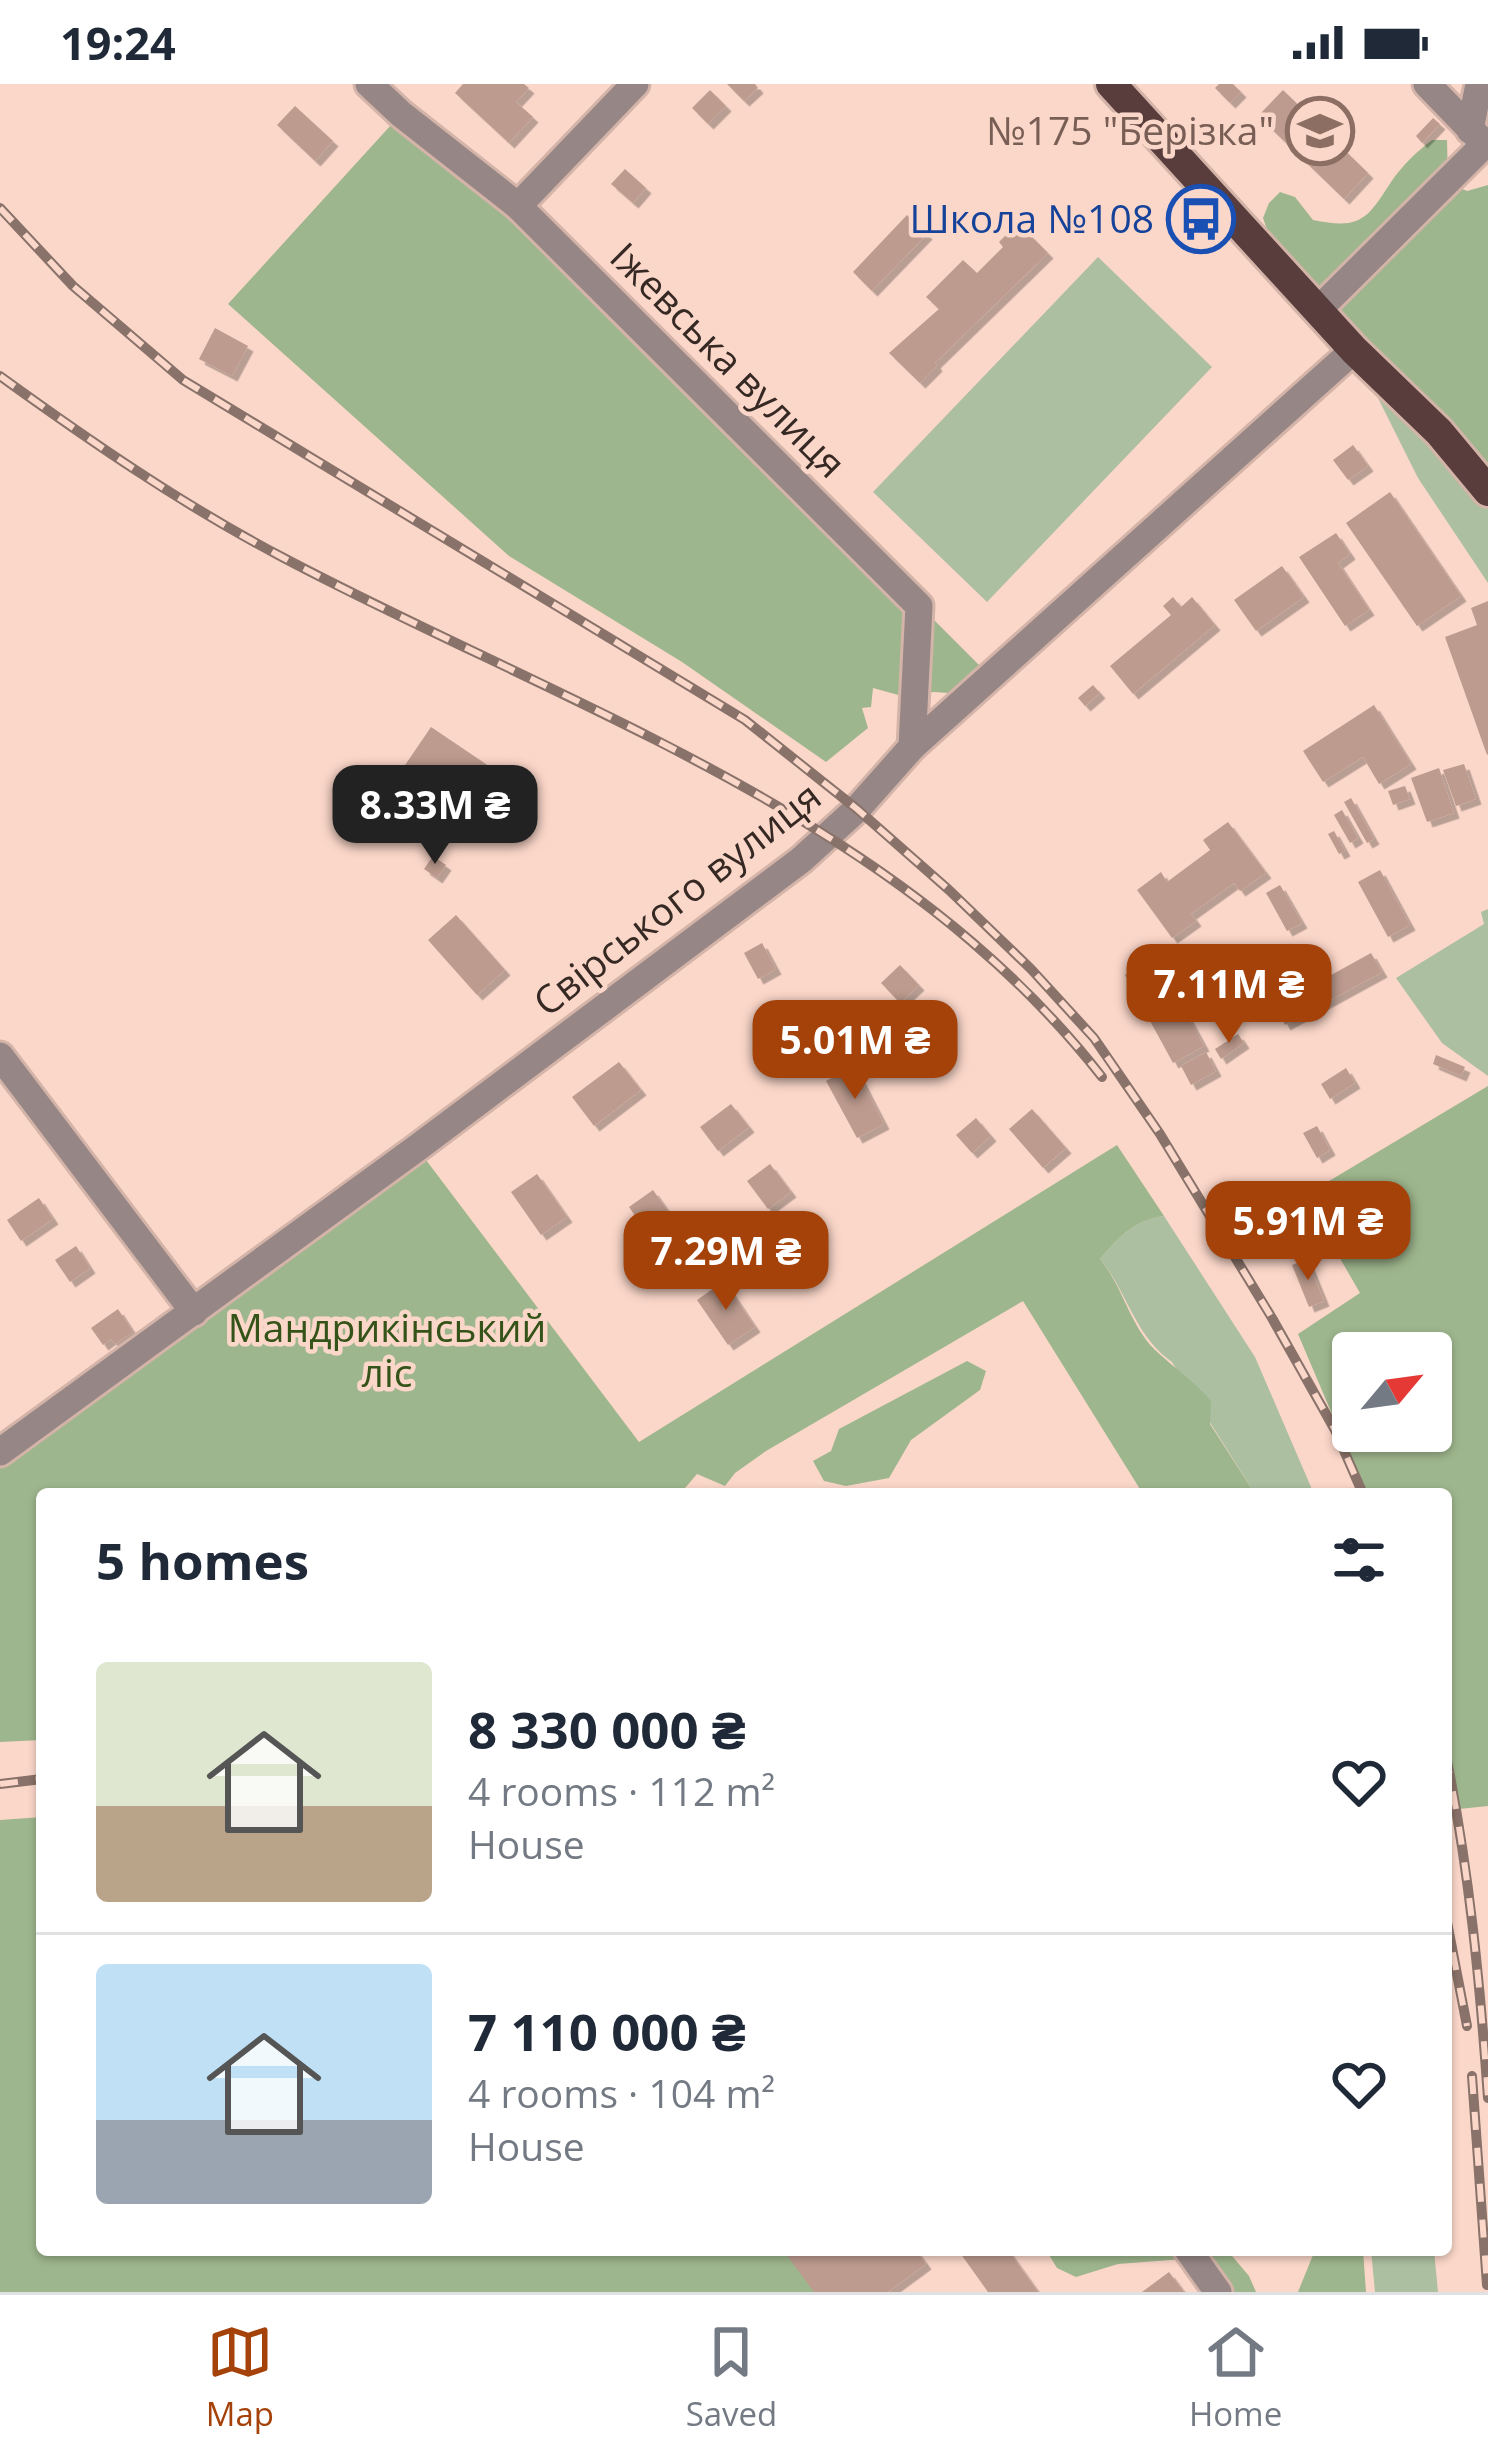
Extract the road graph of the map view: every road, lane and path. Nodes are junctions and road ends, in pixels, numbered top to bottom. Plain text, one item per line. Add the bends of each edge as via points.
1 (369, 84) edge
2 (635, 84) edge
3 (1111, 84) edge
4 (1427, 84) edge
5 (1480, 84) edge
6 (1481, 138) edge
7 (518, 206) junction
8 (1319, 309) junction
9 (1354, 350) junction
10 (1488, 491) edge
11 (912, 747) junction
12 (0, 1056) edge
13 (194, 1312) junction
14 (0, 1452) edge
15 (1192, 2256) edge
16 (1218, 2292) edge

1 - 7 street, Іжевська вулиця
2 - 7 street
3 - 8 main road
4 - 6 street
5 - 6 street
6 - 8 street
7 - 11 street, Іжевська вулиця via 919,606
8 - 9 main road
9 - 10 main road
9 - 11 street, Свірського вулиця
11 - 13 street, Свірського вулиця via 802,860
12 - 13 street
13 - 14 street, Свірського вулиця
15 - 16 street

